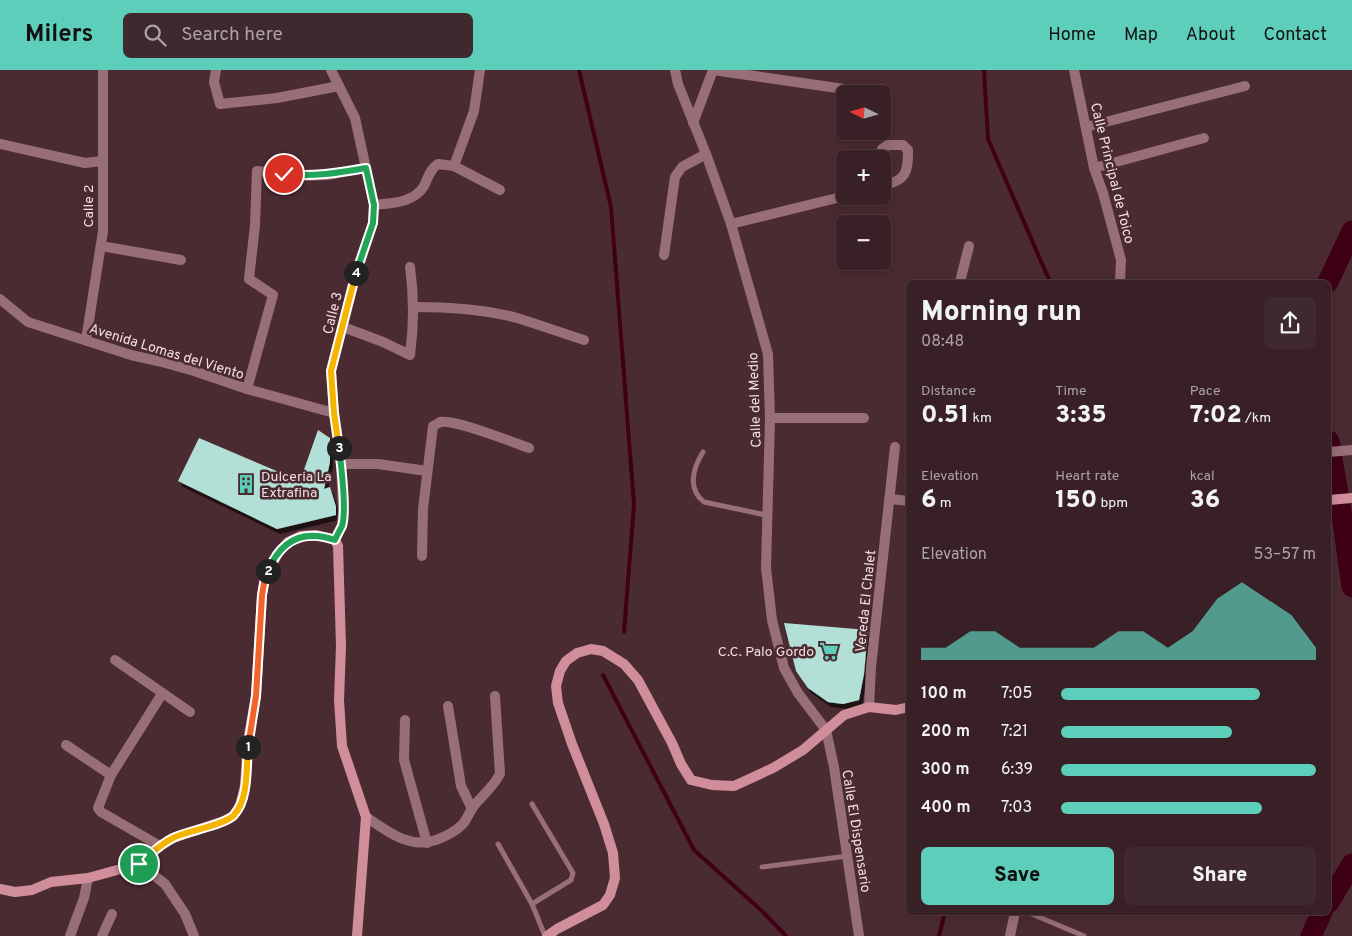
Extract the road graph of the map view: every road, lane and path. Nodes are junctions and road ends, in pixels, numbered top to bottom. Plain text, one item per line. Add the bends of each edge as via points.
1 (103, 70) edge
2 (216, 70) edge
3 (331, 70) edge
4 (480, 70) edge
5 (675, 70) edge
6 (713, 70) edge
7 (1074, 70) edge
8 (339, 86) junction
9 (1245, 86) dead end
10 (836, 88) edge
11 (693, 123) junction
12 (1086, 127) junction
13 (1204, 138) dead end
14 (0, 144) edge
15 (882, 150) edge
16 (706, 154) junction
17 (102, 161) junction
18 (454, 166) junction
19 (366, 168) junction
20 (1094, 168) junction
21 (891, 183) edge
22 (500, 190) dead end
23 (836, 198) edge
24 (374, 205) junction
25 (731, 224) junction
26 (101, 246) junction
27 (969, 246) dead end
28 (664, 255) dead end
29 (181, 260) dead end
30 (410, 267) dead end
31 (960, 280) edge
32 (1120, 280) edge
33 (0, 299) edge
34 (413, 307) junction
35 (343, 327) junction
36 (86, 340) junction
37 (584, 340) dead end
38 (247, 390) junction
39 (334, 413) junction
40 (770, 418) junction
41 (864, 418) dead end
42 (895, 446) dead end
43 (529, 448) dead end
44 (1352, 450) edge
45 (704, 452) dead end
46 (1331, 452) edge
47 (341, 464) junction
48 (427, 471) junction
49 (1352, 498) edge
50 (890, 499) junction
51 (1331, 500) edge
52 (906, 501) edge
53 (766, 515) junction
54 (335, 540) junction
55 (422, 556) dead end
56 (115, 660) dead end
57 (162, 694) junction
58 (495, 696) dead end
59 (448, 706) dead end
60 (869, 707) junction
61 (906, 708) edge
62 (190, 712) dead end
63 (406, 720) dead end
64 (826, 730) junction
65 (66, 745) dead end
66 (111, 774) junction
67 (532, 804) dead end
68 (472, 808) junction
69 (366, 817) junction
70 (426, 843) junction
71 (498, 844) dead end
72 (160, 846) junction
73 (848, 856) junction
74 (139, 864) junction
75 (762, 867) dead end
76 (88, 878) junction
77 (0, 889) edge
78 (532, 904) junction
79 (112, 914) dead end
80 (1014, 915) edge
81 (1034, 915) edge
82 (70, 936) edge
83 (102, 936) edge
84 (194, 936) edge
85 (357, 936) edge
86 (546, 936) edge
87 (858, 936) edge
88 (1010, 936) edge
89 (1084, 936) edge

1 - 17 street, Calle 2
2 - 8 street via 214,82 220,104 277,98
3 - 8 street, Calle 3
4 - 18 street via 474,111
5 - 11 street, Calle del Medio
6 - 10 street
6 - 11 street
7 - 12 street, Calle Principal de Toico
8 - 19 street, Calle 3 via 355,118
9 - 12 street
11 - 16 street, Calle del Medio
12 - 20 street, Calle Principal de Toico
13 - 20 street
14 - 17 street via 85,163
15 - 21 street via 888,145 903,145 908,150 906,172 901,180
16 - 25 street, Calle del Medio
16 - 28 street via 682,168 675,177
17 - 26 street, Calle 2
18 - 22 street
18 - 24 street via 438,164 434,167 414,197
19 - 24 street, Calle 3
19 - 38 street via 304,176 257,171 250,279 273,295
20 - 32 street, Calle Principal de Toico via 1121,260
23 - 25 street
24 - 35 street, Calle 3 via 373,223
25 - 40 street, Calle del Medio via 768,354
26 - 29 street
26 - 36 street, Calle 2
27 - 31 street
30 - 34 street
33 - 36 street, Avenida Lomas del Viento via 28,322
34 - 35 street via 410,355
34 - 37 street via 473,310 516,318
35 - 39 street, Calle 3 via 331,371
36 - 38 street, Avenida Lomas del Viento
38 - 39 street, Avenida Lomas del Viento
39 - 47 street, Calle 3
40 - 41 street
40 - 53 street, Calle del Medio
42 - 50 street, Vereda El Chalet
43 - 48 street via 450,422 439,422 433,426
44 - 46 street
45 - 53 lane via 694,474 693,486 697,497 704,502
47 - 48 street via 378,464
47 - 54 street, Calle 3 via 342,525
48 - 55 street
49 - 51 main road
50 - 52 street
50 - 60 street, Vereda El Chalet
53 - 64 street, Calle del Medio via 766,568 772,620 784,668
54 - 69 main road via 340,561 338,700 342,746
54 - 72 main road via 316,535 301,536 288,542 278,553 265,578 256,696 240,806 233,816 224,821 173,838
56 - 57 street
57 - 62 street
57 - 66 street
58 - 68 street via 500,774
59 - 68 street via 461,786
60 - 61 main road
60 - 64 main road via 844,715
63 - 70 street via 404,760
64 - 73 street, Calle El Dispensario
64 - 86 main road via 803,750 773,768 734,786 712,786 691,780 638,680 624,664 603,651 591,649 566,661 556,686 558,703 604,824 613,853 615,878 603,905
65 - 66 street
66 - 72 street via 98,808
67 - 78 lane via 573,873 571,880
68 - 70 street via 464,823 449,835
69 - 70 street via 394,837 412,843
69 - 85 main road
71 - 78 lane
72 - 74 main road
73 - 75 lane
73 - 87 street, Calle El Dispensario
74 - 76 main road
74 - 84 street via 165,884 185,914
76 - 77 main road via 51,882 32,890 15,892
76 - 82 street
78 - 86 lane
79 - 83 street
80 - 88 street
81 - 89 lane

